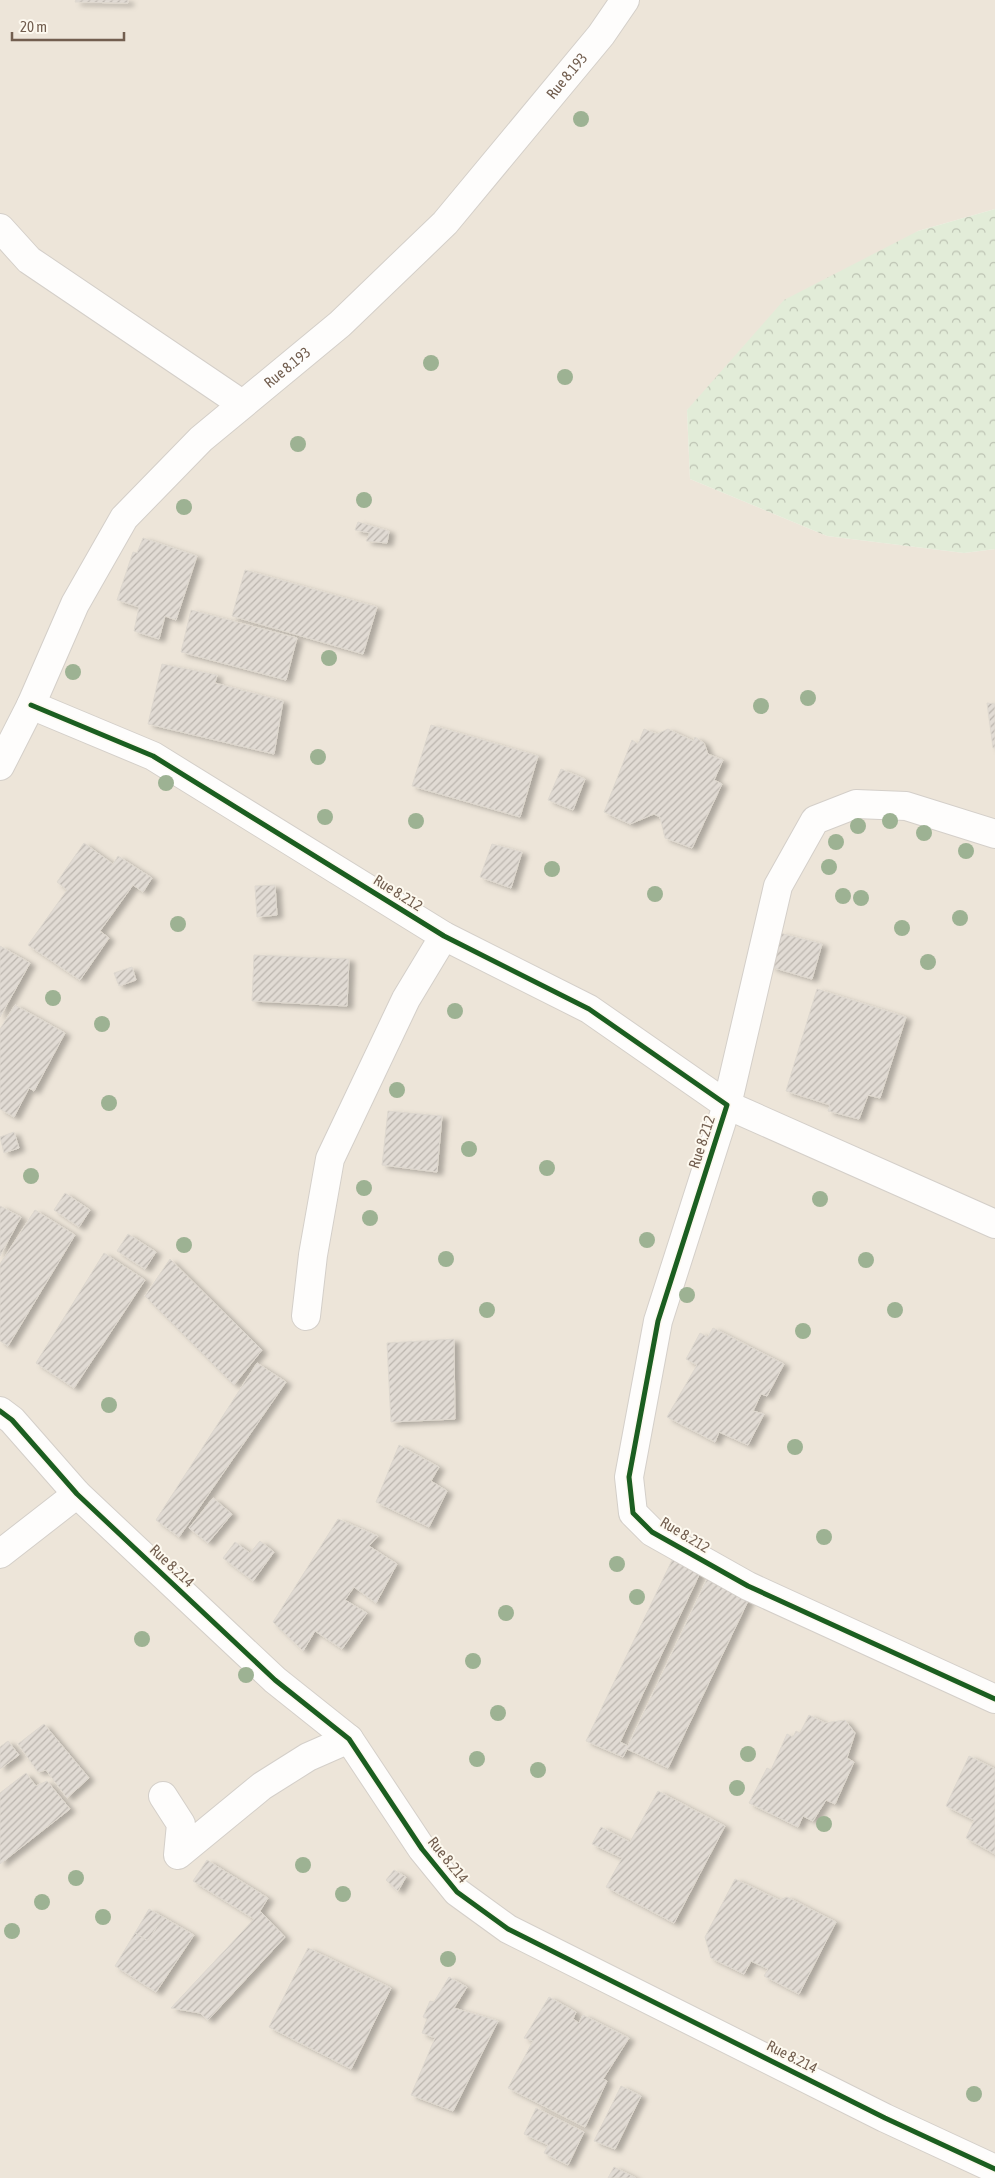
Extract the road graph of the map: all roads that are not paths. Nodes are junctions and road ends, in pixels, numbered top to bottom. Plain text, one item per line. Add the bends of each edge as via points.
1 (625, 0) edge
2 (0, 228) edge
3 (242, 404) junction
4 (31, 705) junction
5 (0, 766) edge
6 (995, 834) edge
7 (444, 936) junction
8 (727, 1105) junction
9 (995, 1224) edge
10 (306, 1316) dead end
11 (0, 1410) edge
12 (77, 1494) junction
13 (0, 1554) edge
14 (995, 1699) edge
15 (349, 1739) junction
16 (163, 1796) dead end
17 (995, 2169) edge

1 - 3 street, Rue 8.193 via 600,35 445,223 340,324
2 - 3 street via 29,260
3 - 4 street, Rue 8.193 via 201,439 124,518 75,604
4 - 5 street, Rue 8.193
4 - 7 street, Rue 8.212 via 153,756
6 - 8 street via 906,806 856,804 815,820 778,886
7 - 8 street, Rue 8.212 via 589,1009
7 - 10 street via 406,999 330,1159
8 - 9 street
8 - 14 street, Rue 8.212 via 658,1321 628,1477 633,1513 652,1532 748,1586
11 - 12 street, Rue 8.214
12 - 13 street
12 - 15 street, Rue 8.214 via 275,1680
15 - 16 street via 308,1757 262,1786 178,1855 181,1824
15 - 17 street, Rue 8.214 via 422,1849 457,1892 508,1929 884,2118

